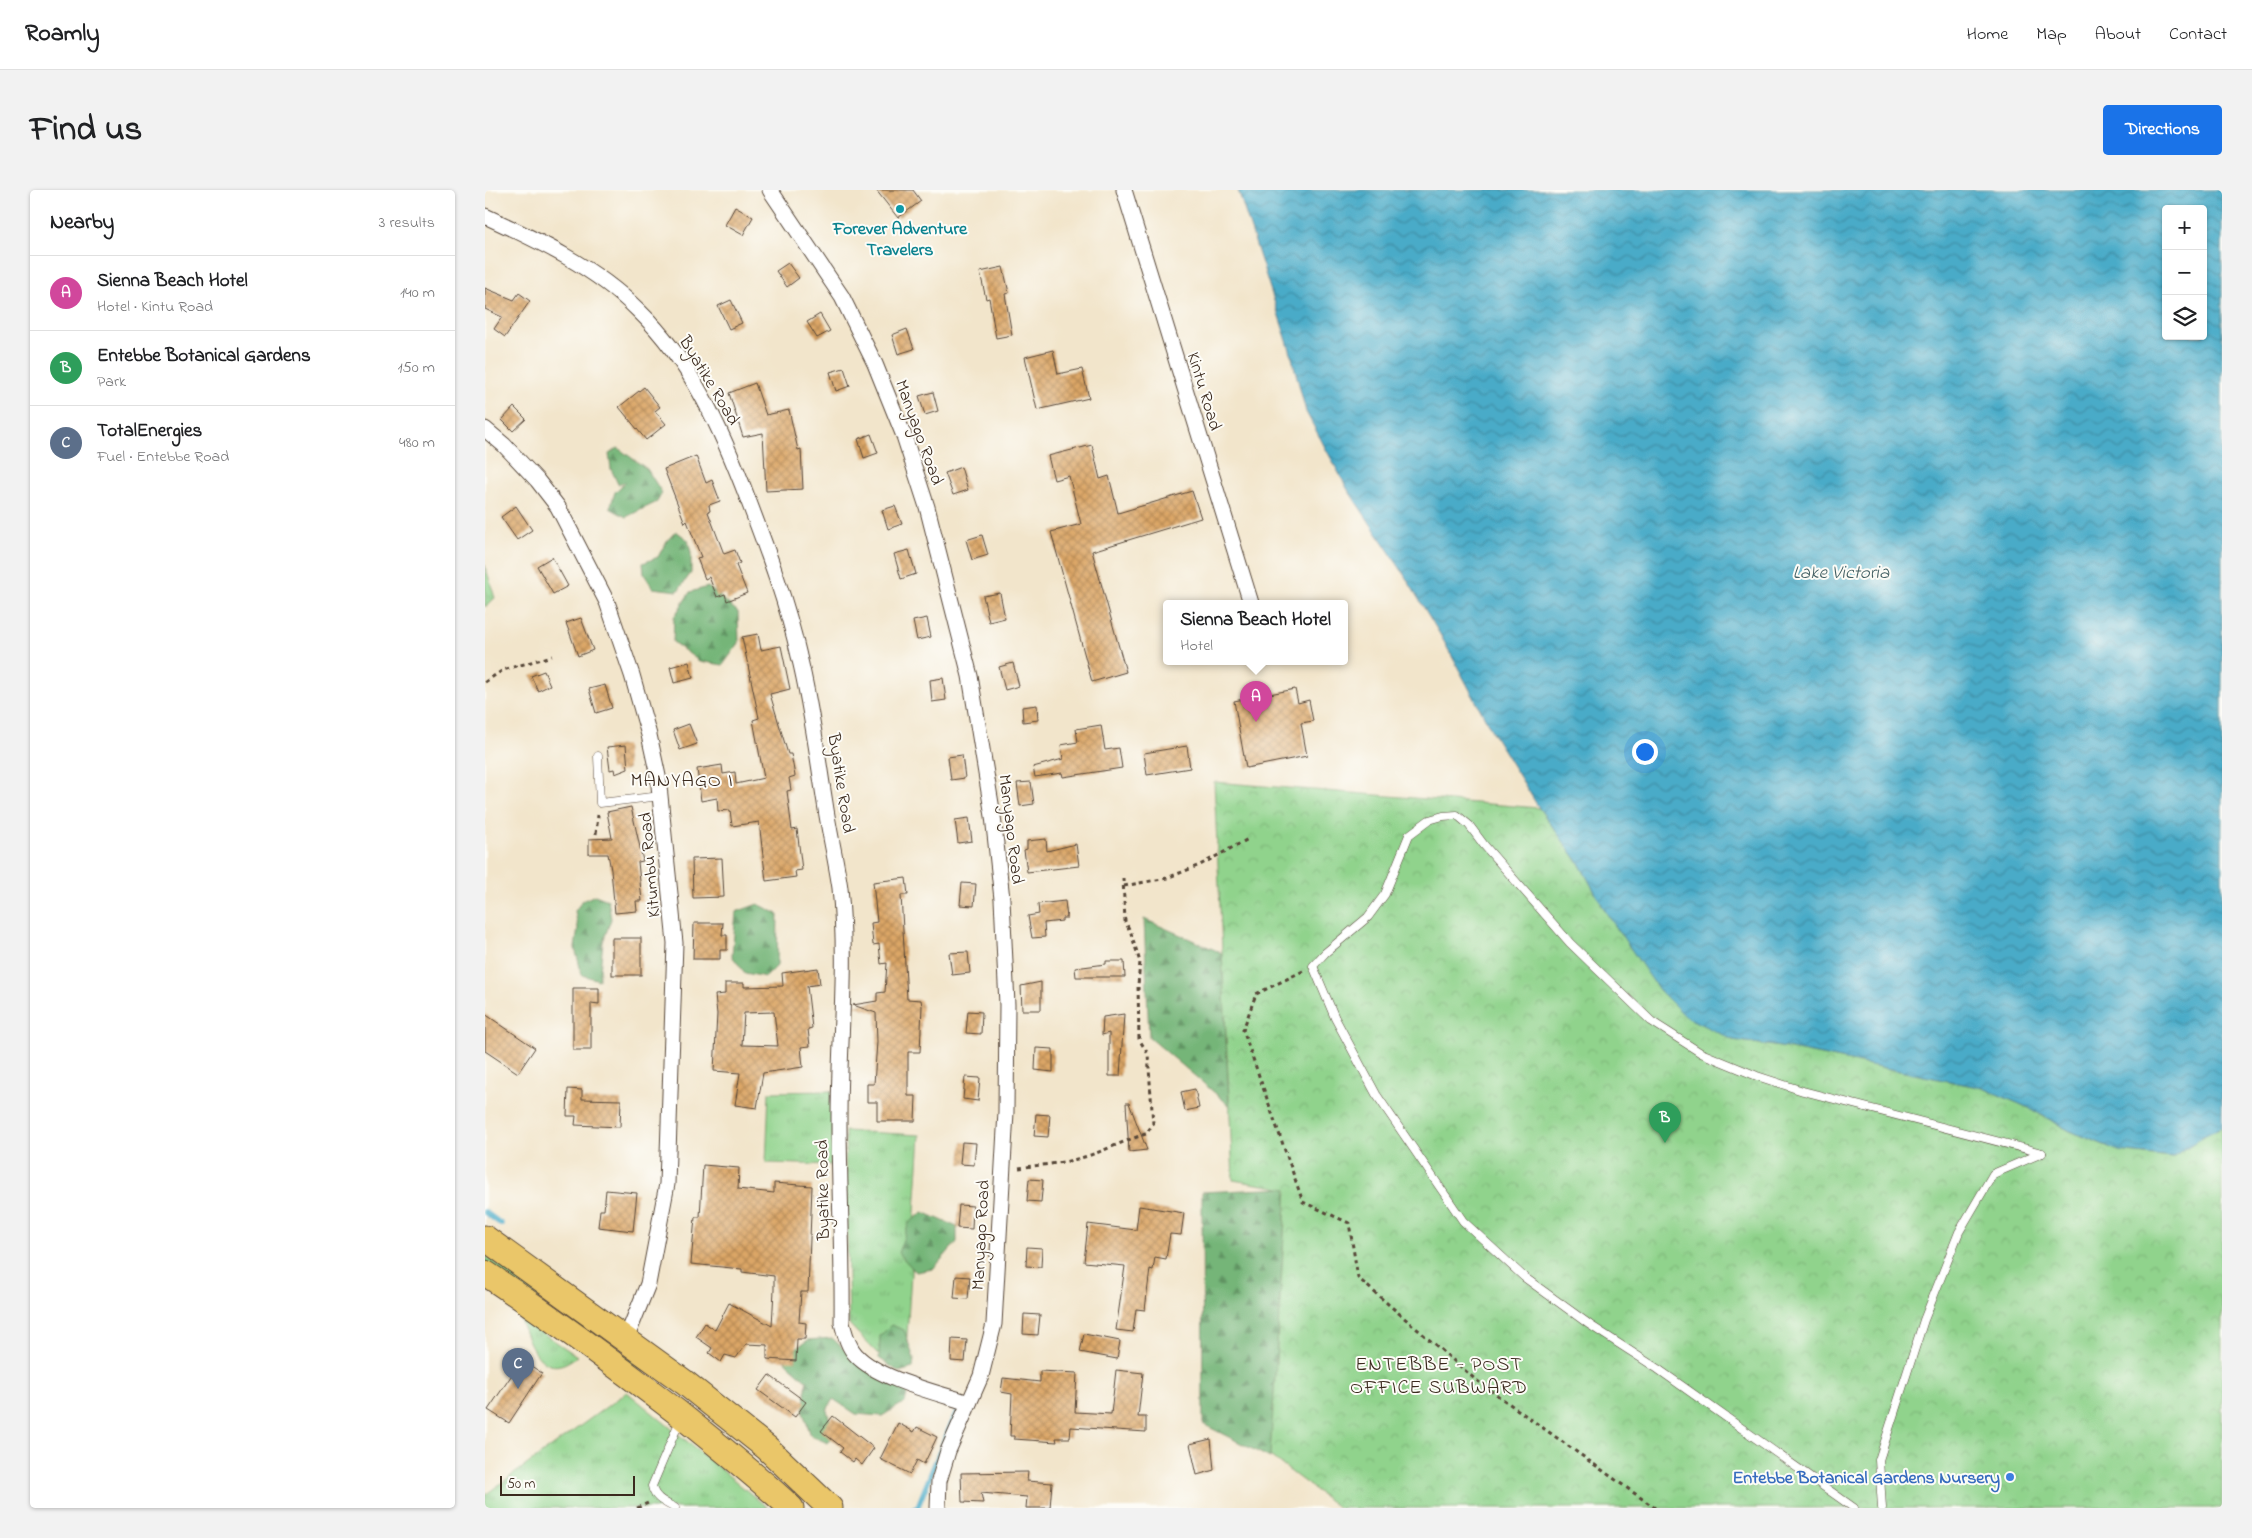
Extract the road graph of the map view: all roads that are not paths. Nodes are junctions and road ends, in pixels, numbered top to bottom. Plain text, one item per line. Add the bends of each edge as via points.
1 (770, 190) edge
2 (1124, 190) edge
3 (485, 216) edge
4 (485, 429) edge
5 (1250, 600) edge
6 (598, 756) dead end
7 (661, 796) junction
8 (485, 1238) edge
9 (485, 1273) edge
10 (626, 1339) junction
11 (969, 1403) junction
12 (682, 1417) junction
13 (675, 1508) edge
14 (791, 1508) edge
15 (830, 1508) edge
16 (938, 1508) edge
17 (1854, 1508) edge
18 (1882, 1508) edge

1 - 11 street, Manyago Road via 842,297 904,436 927,507 970,676 993,816 1002,899 1007,1005 1006,1112 994,1324 989,1351
2 - 5 street, Kintu Road
3 - 11 street, Byatike Road via 569,258 637,309 692,380 710,410 741,480 768,552 799,654 840,888 844,1008 839,1116 842,1324 855,1355 875,1369
4 - 7 street, Kitumbu Road via 537,480 558,507 607,602 649,735
6 - 7 lane via 600,803
7 - 10 street, Kitumbu Road via 675,943 667,1184 648,1284
8 - 10 highway
9 - 12 highway
10 - 15 highway via 767,1448
11 - 16 street, Manyago Road via 947,1451 939,1481
12 - 13 lane via 651,1486 658,1498
12 - 14 highway
17 - 18 lane via 1524,1277 1463,1221 1376,1094 1335,1018 1313,966 1368,917 1385,894 1409,835 1429,820 1457,815 1469,825 1570,943 1651,1021 1701,1053 1803,1091 2042,1153 1993,1174 1959,1232 1924,1320 1879,1460

